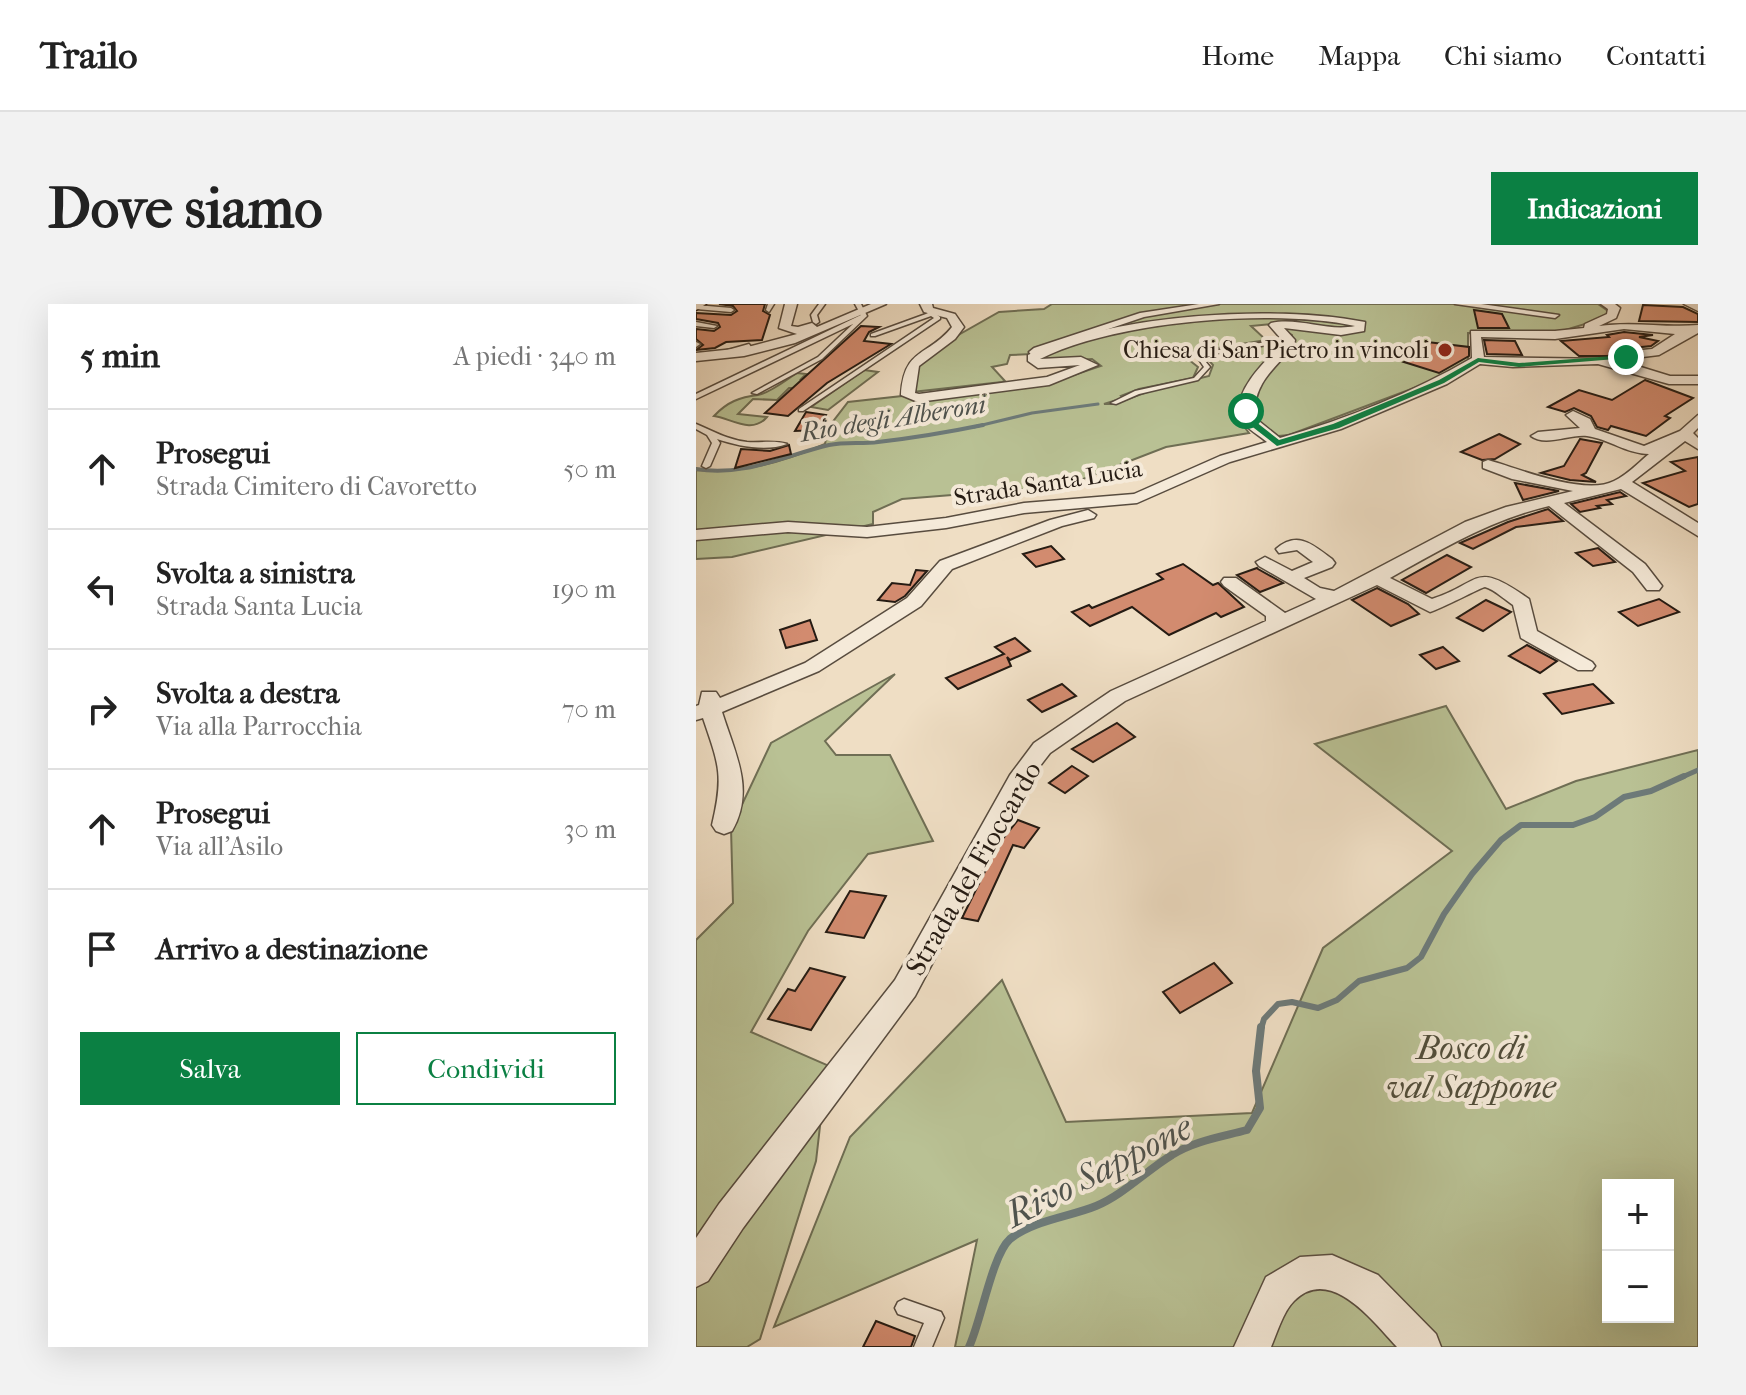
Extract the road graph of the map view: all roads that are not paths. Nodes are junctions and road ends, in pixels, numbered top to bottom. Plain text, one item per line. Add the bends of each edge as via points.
1 (791, 304) edge
2 (822, 304) edge
3 (880, 304) edge
4 (1186, 304) edge
5 (1199, 304) edge
6 (1215, 304) edge
7 (1459, 304) edge
8 (1607, 304) edge
9 (1690, 304) edge
10 (697, 305) edge
11 (1698, 308) edge
12 (928, 309) edge
13 (731, 310) dead end
14 (862, 311) edge
15 (1555, 315) dead end
16 (1665, 318) dead end
17 (816, 322) joint
18 (696, 324) edge
19 (714, 326) dead end
20 (1639, 327) junction
21 (1694, 330) edge
22 (1568, 334) junction
23 (873, 335) dead end
24 (1289, 340) junction
25 (749, 346) dead end
26 (696, 349) edge
27 (1036, 355) junction
28 (713, 357) junction
29 (1478, 360) junction
30 (1586, 361) junction
31 (1060, 377) junction
32 (1698, 380) edge
33 (755, 393) dead end
34 (1698, 395) edge
35 (911, 396) junction
36 (696, 397) edge
37 (1114, 403) dead end
38 (801, 410) dead end
39 (1573, 415) dead end
40 (696, 426) edge
41 (1589, 432) junction
42 (1694, 433) edge
43 (711, 435) junction
44 (1538, 436) dead end
45 (1277, 443) junction
46 (783, 444) dead end
47 (1488, 465) dead end
48 (706, 466) dead end
49 (1207, 468) junction
50 (1621, 484) junction
51 (1552, 501) junction
52 (1698, 531) edge
53 (696, 535) edge
54 (1285, 549) dead end
55 (1265, 562) dead end
56 (1292, 577) junction
57 (1377, 578) junction
58 (1230, 582) dead end
59 (1653, 586) dead end
60 (1338, 597) junction
61 (1279, 624) junction
62 (1585, 666) dead end
63 (705, 706) edge
64 (724, 825) dead end
65 (696, 1269) edge
66 (904, 1308) dead end
67 (923, 1347) edge
68 (1252, 1347) edge
69 (1423, 1347) edge

1 - 17 street via 788,330 804,330
2 - 17 lane via 814,315
3 - 14 street
4 - 5 street
6 - 27 street via 1143,315 1076,335 1037,350
7 - 15 street
8 - 22 street via 1614,308 1612,316
9 - 11 street
10 - 13 lane
12 - 23 lane
12 - 35 street via 951,316 958,329 918,357 910,372
12 - 38 lane via 938,318
14 - 28 street via 780,344
14 - 33 lane via 820,358
14 - 36 lane
16 - 20 street
18 - 19 lane
20 - 21 street
20 - 22 street
21 - 30 street via 1655,352
22 - 29 street via 1475,333
24 - 27 street via 1275,325 1303,323 1352,331 1362,326 1350,317 1323,311 1247,312 1128,326
24 - 37 lane via 1197,355 1207,367 1199,377
24 - 45 street via 1253,382 1246,411 1248,419
25 - 28 lane
26 - 28 street
27 - 31 street via 1031,361 1038,364 1092,365
29 - 30 street via 1519,365
29 - 45 street, Strada Santa Lucia via 1351,420
30 - 32 street via 1684,383
30 - 34 street
31 - 35 lane
31 - 35 street
39 - 41 street, Strada del Fioccardo
40 - 43 lane
41 - 42 street, Strada del Fioccardo via 1647,451
41 - 44 street
42 - 50 street, Strada del Fioccardo
43 - 46 lane via 739,446
43 - 48 lane via 716,443
45 - 49 street, Strada Santa Lucia
47 - 50 street via 1574,488
49 - 53 street, Strada Santa Lucia via 1151,494 946,523 867,532 788,527
49 - 63 street via 1149,502 1056,523 959,558 914,602 812,667
50 - 51 street, Strada del Fioccardo
50 - 52 street
51 - 57 street, Strada del Fioccardo via 1471,526
51 - 59 street via 1639,568
54 - 56 street via 1299,543 1326,563
55 - 56 street
56 - 60 street via 1315,593
57 - 60 street, Strada del Fioccardo
57 - 62 street via 1430,606 1491,581 1522,603 1528,634
58 - 61 street via 1276,614
60 - 61 street, Strada del Fioccardo
61 - 65 street, Strada del Fioccardo via 1118,696 1042,748 1021,775 905,988
63 - 64 street via 731,766 732,793
66 - 67 lane via 935,1318
68 - 69 street via 1279,1290 1300,1275 1332,1273 1365,1288

